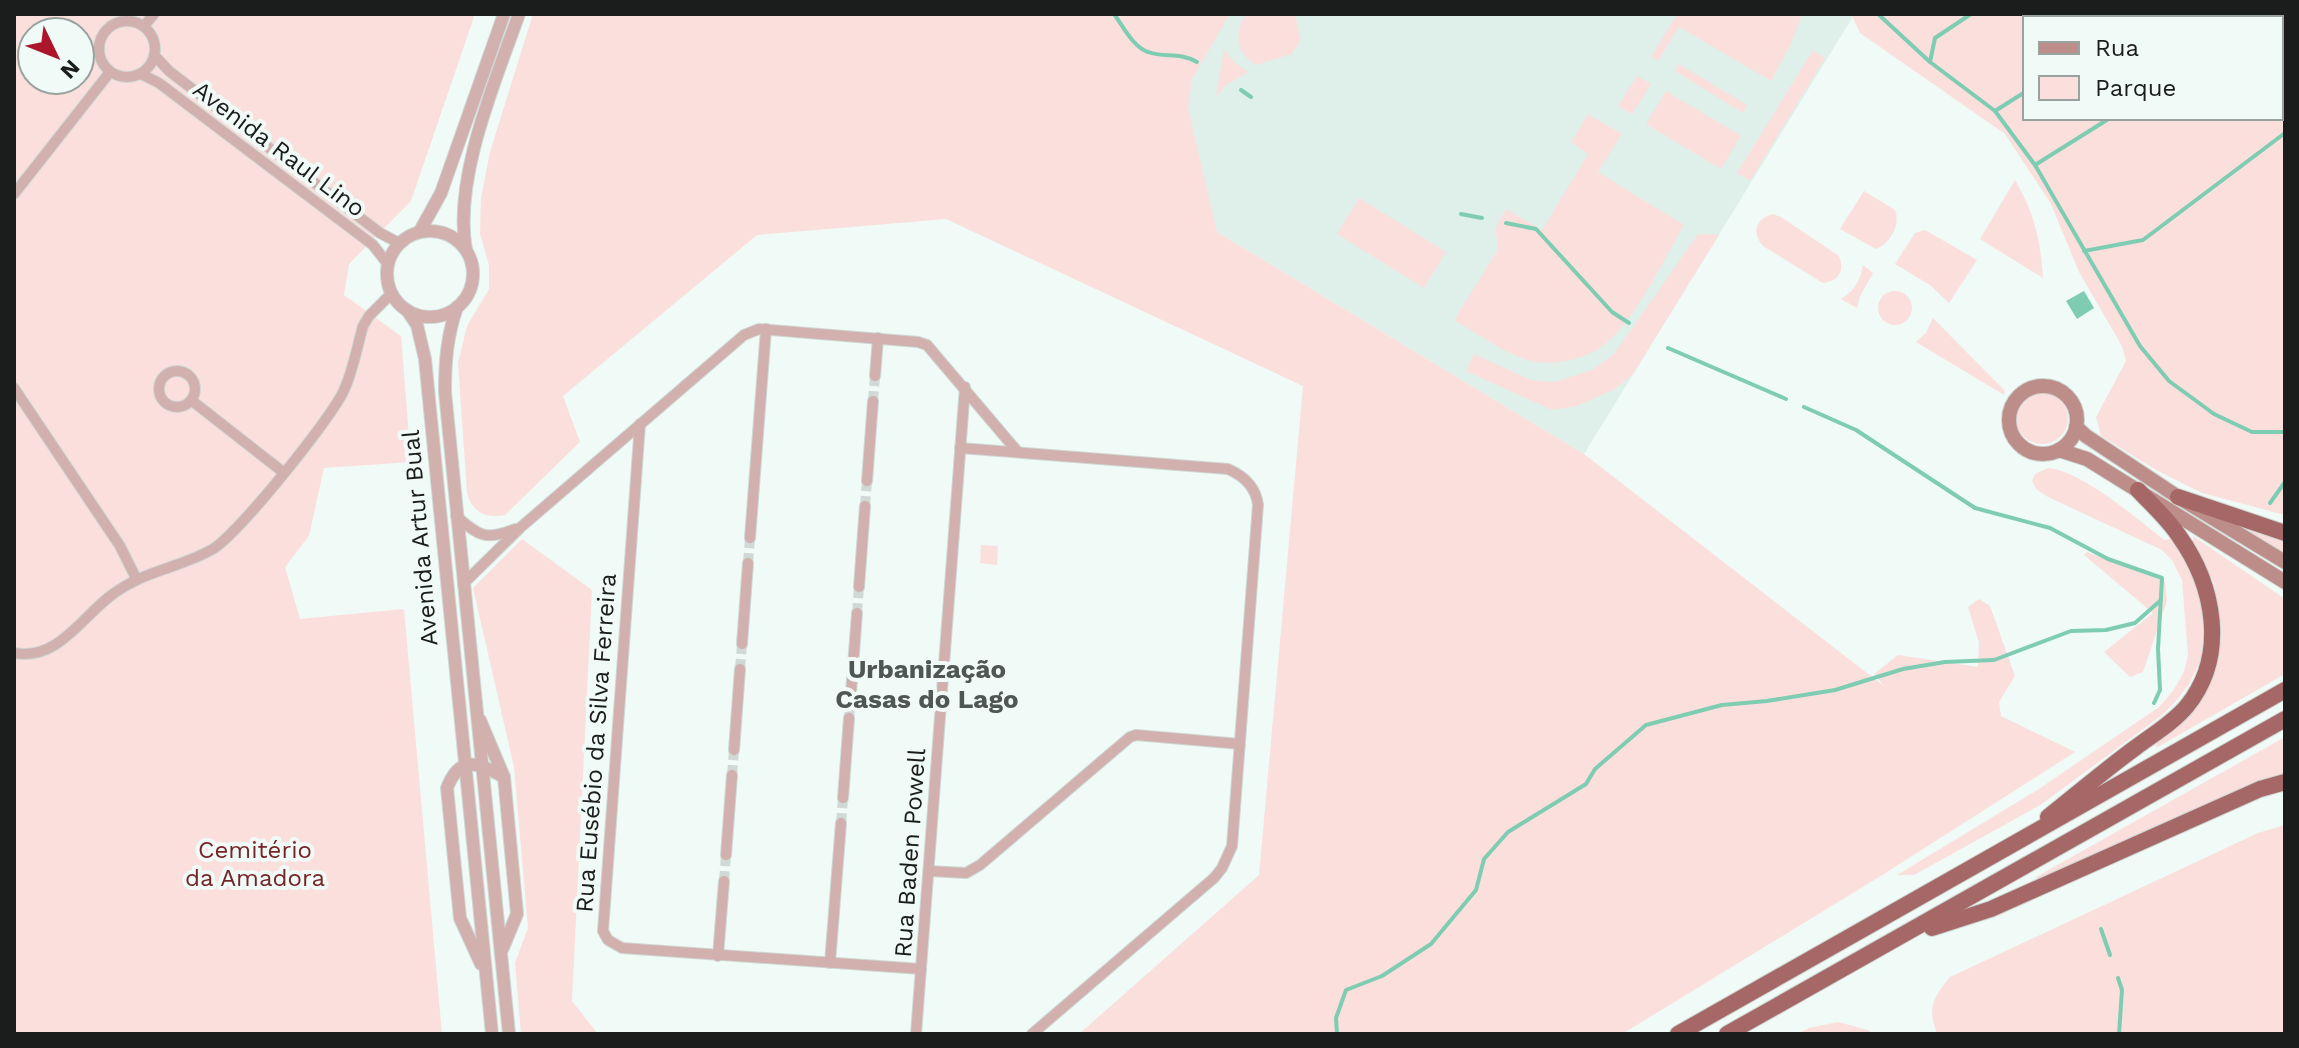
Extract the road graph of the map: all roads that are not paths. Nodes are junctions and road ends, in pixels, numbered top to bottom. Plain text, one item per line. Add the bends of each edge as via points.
1 (154, 14) edge
2 (504, 14) edge
3 (519, 14) edge
4 (144, 26) junction
5 (155, 56) junction
6 (110, 72) junction
7 (141, 74) junction
8 (16, 186) edge
9 (420, 231) junction
10 (399, 243) junction
11 (466, 250) junction
12 (387, 263) junction
13 (391, 294) junction
14 (457, 307) junction
15 (407, 310) junction
16 (766, 329) junction
17 (878, 338) junction
18 (875, 376) tunnel mouth
19 (965, 387) junction
20 (14, 388) edge
21 (191, 400) dead end
22 (873, 401) tunnel mouth
23 (640, 424) junction
24 (2076, 427) junction
25 (960, 448) junction
26 (2059, 450) junction
27 (1017, 451) junction
28 (283, 472) junction
29 (867, 481) tunnel mouth
30 (2138, 490) junction
31 (2178, 497) junction
32 (865, 506) tunnel mouth
33 (456, 516) junction
34 (521, 527) junction
35 (2285, 533) edge
36 (750, 538) tunnel mouth
37 (2285, 562) edge
38 (748, 563) tunnel mouth
39 (136, 578) junction
40 (2285, 582) edge
41 (463, 584) junction
42 (859, 587) tunnel mouth
43 (857, 613) tunnel mouth
44 (742, 644) tunnel mouth
45 (14, 653) edge
46 (740, 669) tunnel mouth
47 (2285, 690) edge
48 (851, 693) tunnel mouth
49 (476, 709) junction
50 (849, 718) tunnel mouth
51 (2285, 719) edge
52 (1240, 744) junction
53 (734, 750) tunnel mouth
54 (481, 764) junction
55 (464, 765) junction
56 (732, 775) tunnel mouth
57 (504, 777) junction
58 (2285, 782) edge
59 (843, 798) tunnel mouth
60 (841, 823) tunnel mouth
61 (2006, 851) junction
62 (726, 855) tunnel mouth
63 (929, 871) junction
64 (724, 881) tunnel mouth
65 (1897, 940) junction
66 (501, 953) junction
67 (718, 956) junction
68 (830, 963) junction
69 (921, 969) junction
70 (486, 976) junction
71 (492, 1034) edge
72 (509, 1034) edge
73 (916, 1034) edge
74 (1032, 1034) edge
75 (1678, 1034) edge
76 (1727, 1034) edge

1 - 4 street
2 - 9 street via 441,193
3 - 11 street via 474,153 464,201
4 - 5 street via 154,40
4 - 6 street via 126,20 102,36 99,55
5 - 7 street
5 - 10 street, Avenida Raul Lino
6 - 7 street via 125,77
6 - 8 street
7 - 12 street, Avenida Raul Lino via 373,245
9 - 10 street
9 - 11 street via 446,234
10 - 12 street
11 - 14 street via 471,285
12 - 13 street
13 - 15 street
13 - 28 street via 363,326 341,397
14 - 15 street via 432,317
14 - 33 street, Avenida Artur Bual via 445,355
15 - 55 street, Avenida Artur Bual via 417,325 425,359
16 - 17 street
16 - 23 street via 744,335
16 - 36 street
17 - 18 street
17 - 19 street via 927,345
19 - 25 street, Rua Baden Powell
19 - 27 street
20 - 39 street
21 - 28 street
22 - 29 street
23 - 34 street
23 - 67 street, Rua Eusébio da Silva Ferreira via 603,931 622,948
24 - 26 main road
24 - 26 main road via 2076,409 2056,388 2033,387 2013,402 2008,416 2014,439 2035,453
24 - 31 main road
25 - 27 street
25 - 63 street, Rua Baden Powell
26 - 30 main road via 2087,459
27 - 52 street via 1228,469 1251,487 1258,516
28 - 39 street via 221,544
30 - 40 main road
30 - 61 highway via 2178,534 2206,587 2212,621 2205,675 2168,725
31 - 35 highway
31 - 37 main road
32 - 42 street
33 - 34 street via 488,537
33 - 41 street, Avenida Artur Bual
34 - 41 street
38 - 44 street
39 - 45 street via 58,644 35,654
41 - 49 street, Avenida Artur Bual
43 - 48 street
46 - 53 street
47 - 61 highway
49 - 54 street, Avenida Artur Bual
49 - 57 street, Avenida Artur Bual
50 - 59 street
51 - 65 highway
52 - 63 street via 1130,737 973,870
52 - 74 street via 1232,846 1222,868
54 - 55 street
54 - 57 street
54 - 66 street, Avenida Artur Bual
55 - 70 street, Avenida Artur Bual
55 - 70 street, Avenida Artur Bual via 447,788 460,918
56 - 62 street
57 - 66 street, Avenida Artur Bual via 517,914
58 - 65 highway via 1991,909
60 - 68 street
61 - 75 highway
63 - 69 street, Rua Baden Powell
64 - 67 street
65 - 76 highway
66 - 72 street, Avenida Artur Bual
67 - 68 street, Rua Eusébio da Silva Ferreira
68 - 69 street, Rua Eusébio da Silva Ferreira
69 - 73 street, Rua Baden Powell
70 - 71 street, Avenida Artur Bual

